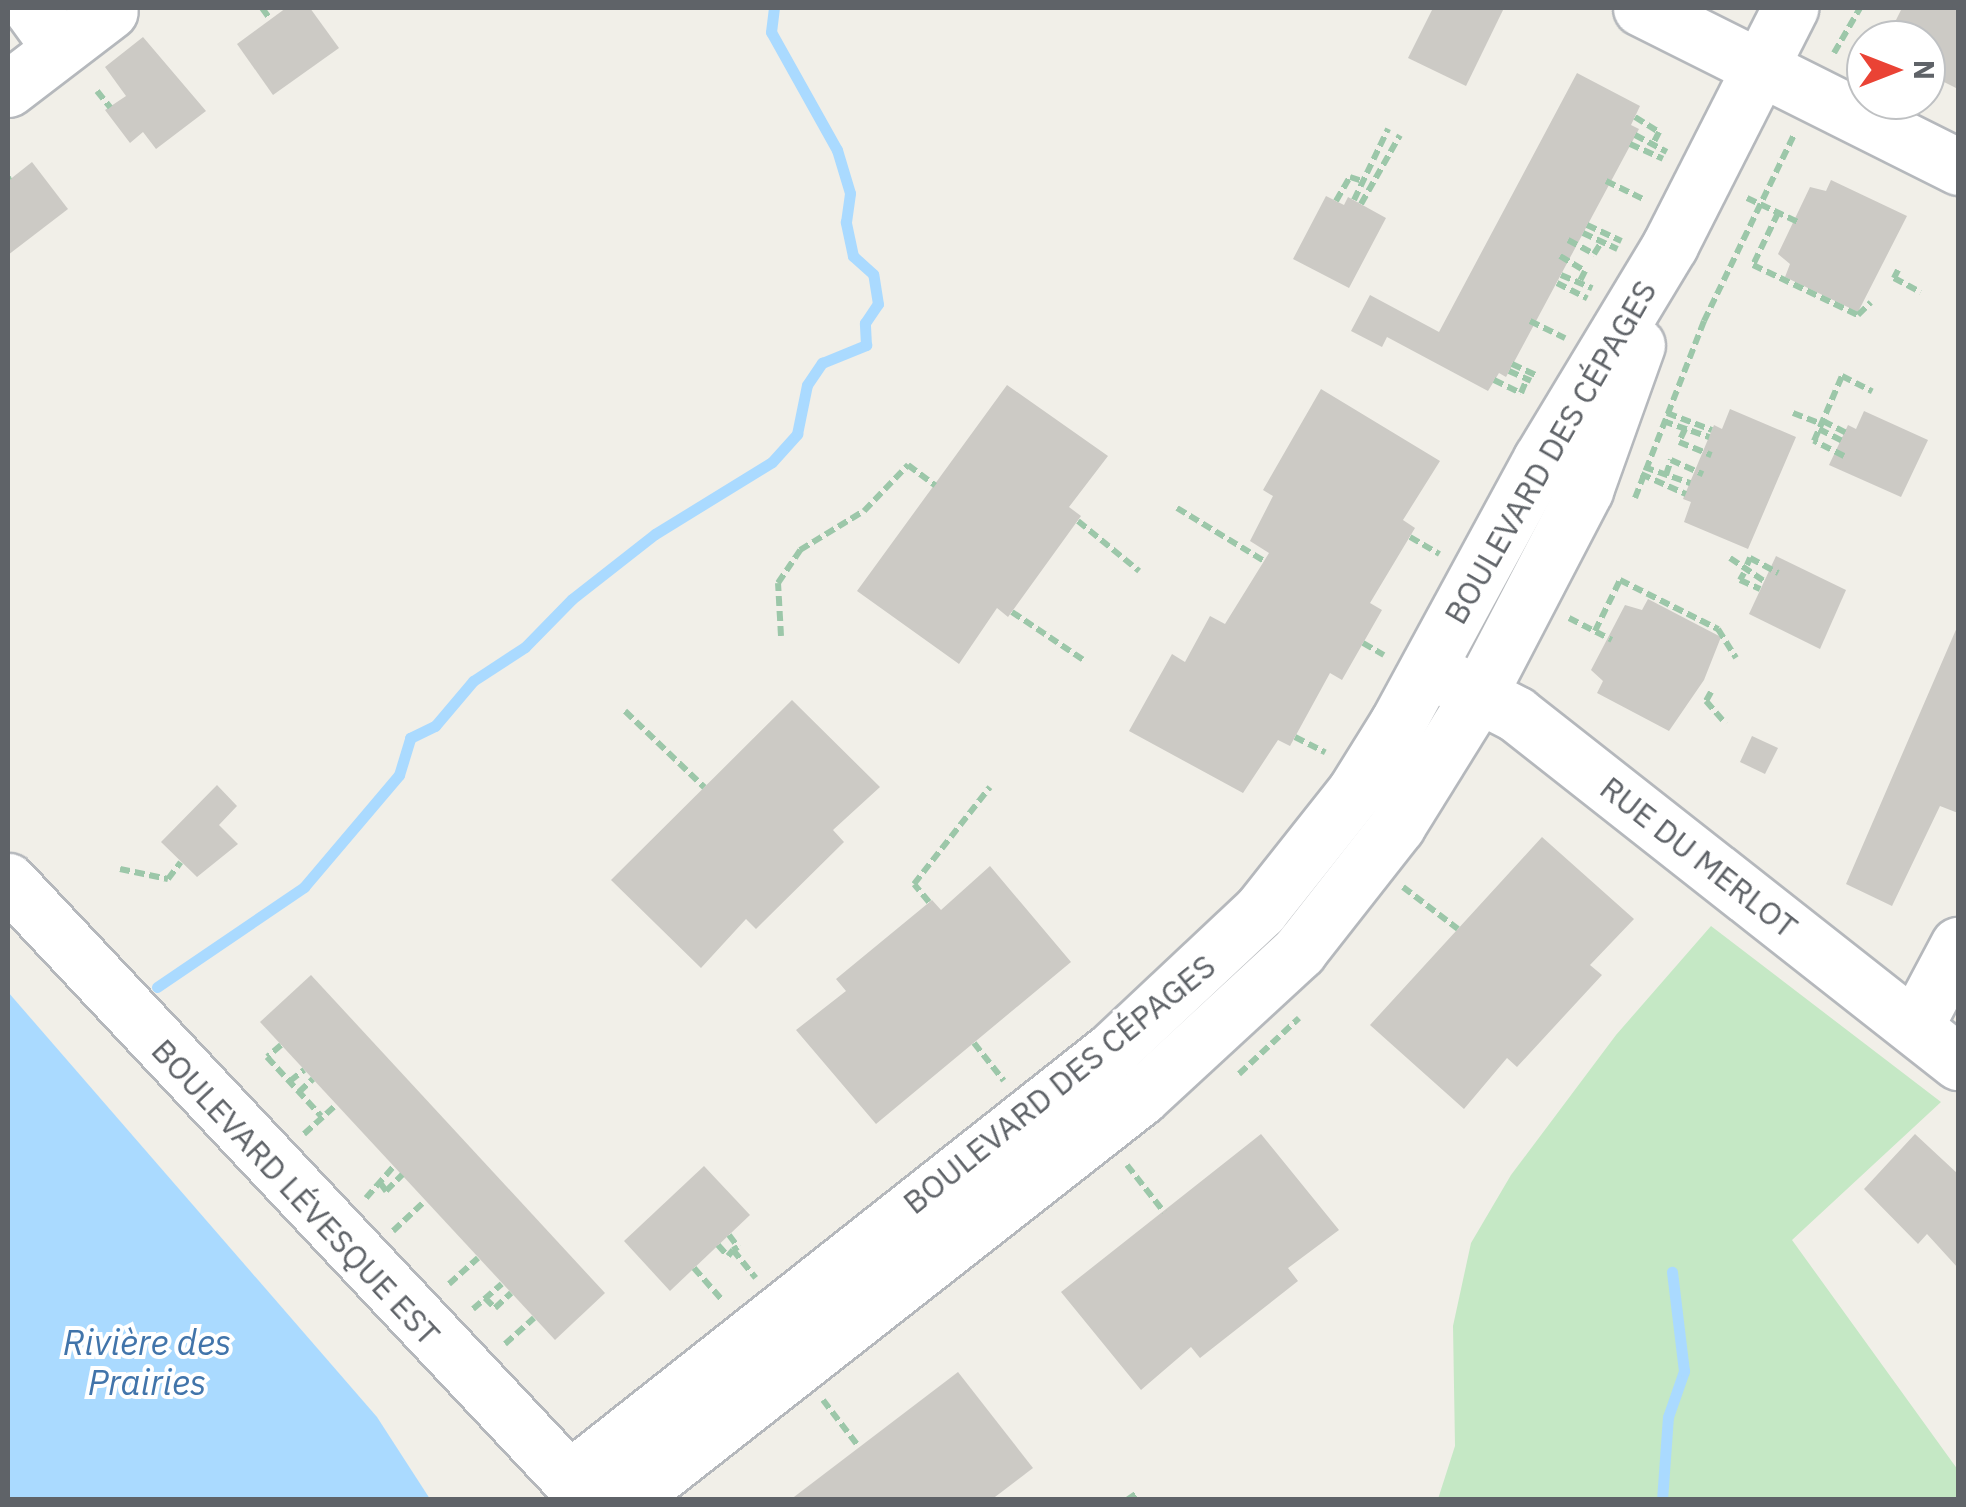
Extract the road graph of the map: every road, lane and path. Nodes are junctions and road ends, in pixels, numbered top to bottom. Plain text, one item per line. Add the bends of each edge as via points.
1 (262, 8) edge
2 (1640, 8) edge
3 (1790, 8) edge
4 (1860, 8) edge
5 (110, 11) dead end
6 (270, 19) dead end
7 (46, 28) edge
8 (1831, 57) dead end
9 (1762, 64) junction
10 (8, 89) edge
11 (97, 91) dead end
12 (110, 107) dead end
13 (1634, 117) dead end
14 (1795, 129) dead end
15 (1388, 130) dead end
16 (1400, 135) dead end
17 (1635, 135) dead end
18 (1630, 144) dead end
19 (1653, 144) junction
20 (1958, 167) edge
21 (1606, 181) dead end
22 (1362, 182) junction
23 (1747, 198) dead end
24 (1336, 201) dead end
25 (1761, 205) junction
26 (1778, 213) junction
27 (1798, 222) dead end
28 (1638, 234) junction
29 (1568, 240) dead end
30 (1602, 241) junction
31 (1560, 256) dead end
32 (1898, 270) dead end
33 (1579, 283) junction
34 (1595, 290) dead end
35 (1920, 292) dead end
36 (1591, 300) dead end
37 (1871, 302) dead end
38 (1530, 321) dead end
39 (1570, 340) dead end
40 (1528, 379) junction
41 (1494, 380) dead end
42 (1872, 391) dead end
43 (1793, 412) dead end
44 (1654, 413) dead end
45 (1668, 418) junction
46 (1821, 425) junction
47 (1685, 429) junction
48 (1843, 436) dead end
49 (1712, 455) dead end
50 (1844, 456) dead end
51 (1631, 466) dead end
52 (1646, 472) junction
53 (1703, 474) dead end
54 (1666, 475) junction
55 (1690, 483) dead end
56 (935, 485) dead end
57 (1686, 494) dead end
58 (1636, 496) dead end
59 (1177, 508) dead end
60 (1078, 521) dead end
61 (1410, 537) dead end
62 (1730, 558) dead end
63 (1264, 561) dead end
64 (1452, 561) dead end
65 (1746, 569) junction
66 (1139, 571) dead end
67 (1778, 573) dead end
68 (1762, 585) dead end
69 (1012, 612) dead end
70 (1557, 612) dead end
71 (1595, 631) junction
72 (781, 636) dead end
73 (1612, 640) dead end
74 (1736, 658) dead end
75 (1084, 661) dead end
76 (1427, 669) junction
77 (1710, 692) dead end
78 (1479, 694) junction
79 (625, 710) dead end
80 (1726, 724) dead end
81 (1295, 737) dead end
82 (1340, 759) dead end
83 (990, 786) dead end
84 (704, 788) dead end
85 (181, 862) dead end
86 (120, 869) dead end
87 (8, 881) edge
88 (1396, 882) dead end
89 (930, 902) dead end
90 (1458, 930) dead end
91 (1958, 946) edge
92 (1306, 1010) dead end
93 (1915, 1026) junction
94 (974, 1043) dead end
95 (281, 1045) dead end
96 (1270, 1048) dead end
97 (1958, 1062) edge
98 (304, 1070) dead end
99 (313, 1079) dead end
100 (290, 1081) junction
101 (1010, 1090) dead end
102 (299, 1092) junction
103 (336, 1104) dead end
104 (322, 1116) junction
105 (297, 1142) dead end
106 (1118, 1154) dead end
107 (394, 1166) dead end
108 (402, 1175) dead end
109 (381, 1184) junction
110 (426, 1201) dead end
111 (359, 1206) dead end
112 (1164, 1212) dead end
113 (729, 1235) dead end
114 (388, 1236) dead end
115 (718, 1245) dead end
116 (732, 1250) junction
117 (478, 1258) dead end
118 (694, 1268) dead end
119 (760, 1283) dead end
120 (502, 1284) dead end
121 (439, 1292) dead end
122 (511, 1293) dead end
123 (485, 1298) junction
124 (728, 1308) dead end
125 (534, 1318) dead end
126 (463, 1319) dead end
127 (494, 1353) dead end
128 (815, 1388) dead end
129 (859, 1447) dead end
130 (579, 1490) edge
131 (1137, 1492) dead end
132 (627, 1500) edge
133 (1127, 1500) edge

1 - 6 path
2 - 9 street
3 - 9 street, BOULEVARD DES CÉPAGES
4 - 8 path
5 - 7 street
7 - 10 street
9 - 20 street
9 - 28 street, BOULEVARD DES CÉPAGES
11 - 12 path
13 - 19 path via 1659,132
14 - 25 path, BOULEVARD DES CÉPAGES
15 - 22 path
16 - 22 path via 1357,202
17 - 19 path
18 - 19 path via 1665,155
21 - 28 path
22 - 24 path via 1350,177
23 - 25 path
25 - 26 path
25 - 45 path, BOULEVARD DES CÉPAGES via 1704,321
26 - 27 path
26 - 37 path via 1753,265 1858,315
28 - 30 path
28 - 30 path via 1585,229
28 - 76 street, BOULEVARD DES CÉPAGES via 1541,459
28 - 78 street, BOULEVARD DES CÉPAGES via 1585,490
29 - 30 path via 1594,254
31 - 33 path via 1585,271
32 - 35 path via 1894,278
33 - 34 path
33 - 36 path via 1559,279
38 - 39 path
40 - 40 path via 1511,368 1547,385
40 - 41 path via 1520,393
42 - 46 path via 1842,376
43 - 46 path
44 - 45 path
45 - 47 path
45 - 47 path via 1711,434
45 - 52 path, BOULEVARD DES CÉPAGES
46 - 48 path
46 - 50 path via 1814,440
47 - 49 path via 1679,442
51 - 52 path
52 - 54 path
52 - 57 path
52 - 58 path, BOULEVARD DES CÉPAGES
53 - 54 path via 1671,460
54 - 55 path
56 - 72 path via 908,465 864,511 800,550 778,584
59 - 63 path
60 - 66 path
61 - 64 path
62 - 65 path
65 - 67 path via 1750,558
65 - 68 path
69 - 75 path
70 - 71 path
71 - 73 path
71 - 74 path via 1620,580 1718,629
76 - 78 street, RUE DU MERLOT
76 - 130 street, BOULEVARD DES CÉPAGES via 1355,791 1313,846 1178,994
77 - 80 path via 1706,701
78 - 93 street, RUE DU MERLOT via 1516,714
78 - 132 street, BOULEVARD DES CÉPAGES via 1359,877 1257,995 1141,1097
79 - 84 path
81 - 82 path
83 - 89 path via 914,884
85 - 86 path via 168,879
87 - 130 street, BOULEVARD LÉVESQUE EST
88 - 90 path
91 - 93 street
92 - 96 path
93 - 97 street, RUE DU MERLOT
94 - 101 path
95 - 100 path via 267,1056
98 - 100 path
99 - 102 path
100 - 102 path
102 - 104 path
103 - 104 path
104 - 105 path
106 - 112 path
107 - 109 path via 377,1178
108 - 109 path via 386,1191
109 - 111 path
110 - 114 path
113 - 116 path via 738,1246
115 - 116 path via 728,1256
116 - 119 path
117 - 121 path
118 - 124 path
120 - 123 path
122 - 123 path via 495,1308
123 - 126 path
125 - 127 path
128 - 129 path
131 - 133 path

